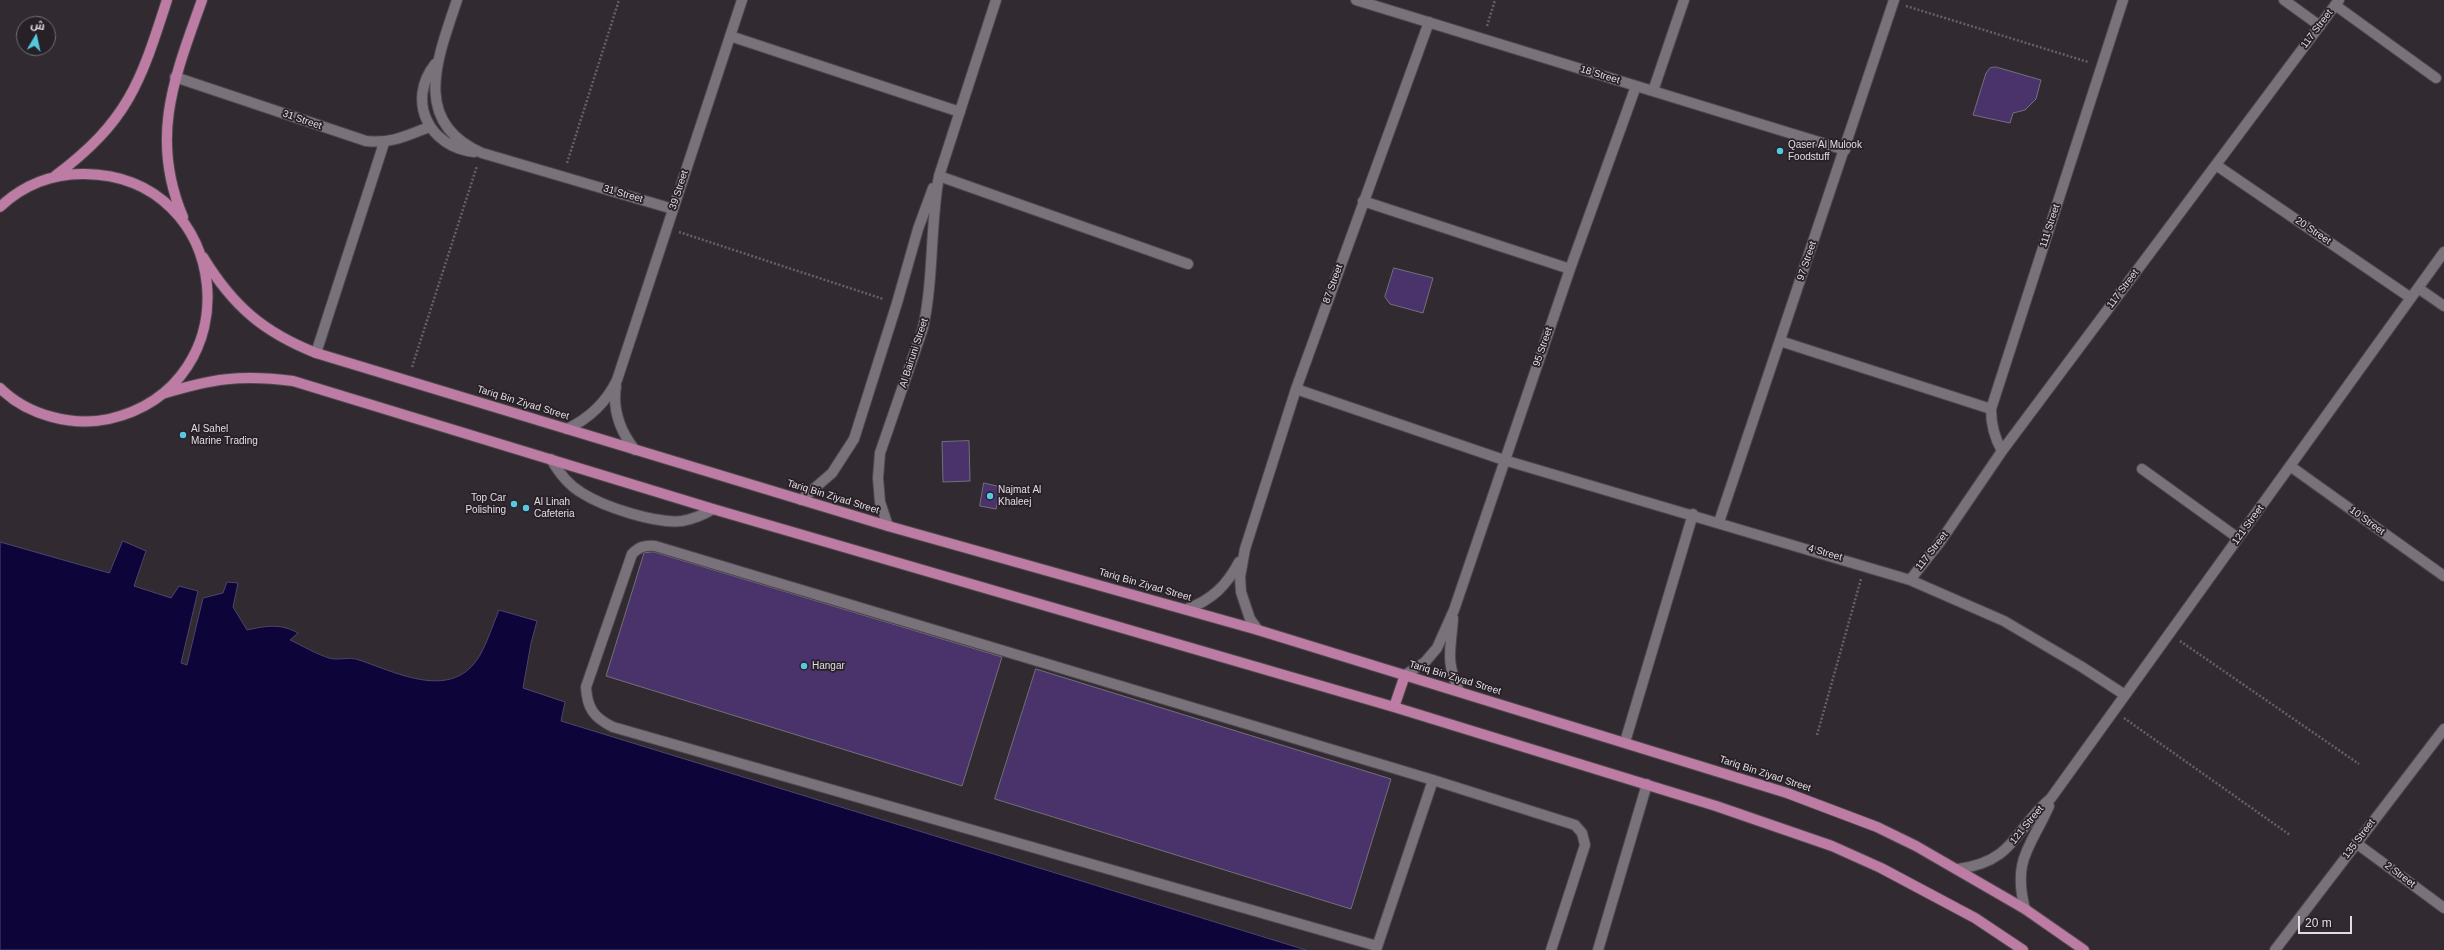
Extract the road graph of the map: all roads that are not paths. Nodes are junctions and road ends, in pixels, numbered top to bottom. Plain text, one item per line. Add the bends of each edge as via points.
1 (167, 0) edge
2 (202, 0) edge
3 (457, 0) edge
4 (742, 0) edge
5 (996, 0) edge
6 (1356, 0) edge
7 (1684, 0) edge
8 (2123, 0) edge
9 (2284, 0) edge
10 (1894, 1) edge
11 (2337, 3) edge
12 (1429, 22) junction
13 (2320, 26) junction
14 (730, 36) junction
15 (437, 61) junction
16 (175, 77) junction
17 (2436, 78) dead end
18 (1636, 86) junction
19 (1653, 91) junction
20 (960, 112) junction
21 (430, 127) junction
22 (384, 143) junction
23 (1844, 150) junction
24 (482, 153) junction
25 (2216, 165) junction
26 (940, 176) junction
27 (54, 177) junction
28 (4, 200) edge
29 (1363, 201) junction
30 (0, 206) edge
31 (673, 209) junction
32 (186, 226) junction
33 (2444, 252) edge
34 (203, 257) junction
35 (1188, 264) dead end
36 (1570, 269) junction
37 (2418, 288) junction
38 (2411, 298) junction
39 (2444, 306) edge
40 (1780, 341) junction
41 (316, 353) junction
42 (617, 380) junction
43 (0, 388) edge
44 (1296, 389) junction
45 (162, 394) junction
46 (1992, 409) junction
47 (567, 429) junction
48 (634, 450) junction
49 (2002, 451) junction
50 (551, 459) junction
51 (1504, 460) junction
52 (2290, 466) junction
53 (2142, 469) dead end
54 (801, 500) junction
55 (713, 509) junction
56 (1692, 514) junction
57 (1719, 522) junction
58 (888, 526) junction
59 (2238, 538) junction
60 (1245, 549) junction
61 (2444, 576) edge
62 (1910, 580) junction
63 (1187, 609) junction
64 (1454, 610) junction
65 (1258, 630) junction
66 (1405, 675) junction
67 (1459, 691) junction
68 (2125, 695) junction
69 (1394, 707) junction
70 (2444, 729) edge
71 (1625, 742) junction
72 (1434, 780) junction
73 (1647, 784) junction
74 (2051, 798) junction
75 (2356, 843) junction
76 (1958, 869) junction
77 (2444, 908) edge
78 (2024, 909) junction
79 (1377, 948) edge
80 (1551, 950) edge
81 (1598, 950) edge
82 (2023, 950) edge
83 (2084, 950) edge
84 (2275, 950) edge

1 - 27 main road via 147,62 135,90 120,115 100,138
2 - 16 main road
3 - 15 street, 31 Street
4 - 14 street, 39 Street
5 - 20 street, Al Bairuni Street
6 - 12 street, 18 Street
7 - 19 street
8 - 46 street, 111 Street
9 - 13 street
10 - 23 street, 97 Street
11 - 13 street, 117 Street
11 - 17 street
12 - 18 street, 18 Street
12 - 29 street, 87 Street
13 - 25 street, 117 Street
14 - 20 street
14 - 31 street, 39 Street
15 - 21 street, 31 Street via 427,76 422,92 422,104
15 - 24 street, 31 Street via 434,91 442,117 458,139
16 - 22 street, 31 Street via 353,138
16 - 32 main road via 166,127 166,152 169,178
18 - 19 street, 18 Street
18 - 36 street, 95 Street
19 - 23 street, 18 Street
20 - 26 street, Al Bairuni Street
21 - 22 street, 31 Street
21 - 24 street, 31 Street via 451,147
22 - 41 street
23 - 40 street, 97 Street
24 - 31 street, 31 Street
25 - 38 street, 20 Street
25 - 49 street, 117 Street
26 - 35 street
26 - 54 street, Al Bairuni Street via 927,202 918,229 854,439 832,473
26 - 58 street, Al Bairuni Street via 934,206 930,287 925,321 880,453 880,502
27 - 28 main road via 38,182
27 - 32 main road via 75,173 97,174 138,185 156,196
28 - 30 main road
29 - 36 street
29 - 44 street, 87 Street
31 - 42 street, 39 Street
32 - 34 main road, Tariq Bin Ziyad Street
33 - 37 street, 121 Street
34 - 41 main road, Tariq Bin Ziyad Street via 219,283 239,306 262,326 288,342
34 - 45 main road via 209,295 204,332 188,367
36 - 51 street, 95 Street
37 - 38 street, 121 Street
37 - 39 street
38 - 52 street, 121 Street
40 - 46 street
40 - 57 street, 97 Street
41 - 47 main road, Tariq Bin Ziyad Street
42 - 47 street, 39 Street via 611,393 592,414
42 - 48 street, 39 Street via 617,417 625,438
43 - 45 main road via 20,404 40,413 60,419 82,421 104,420 124,415
44 - 51 street, 4 Street
44 - 60 street, 87 Street
45 - 50 main road via 226,378 260,376 293,381
46 - 49 street, 111 Street via 1991,424 1994,438
47 - 48 main road, Tariq Bin Ziyad Street
48 - 54 main road, Tariq Bin Ziyad Street
49 - 62 street, 117 Street via 1940,542
50 - 55 main road
50 - 55 street via 564,478 581,493 616,508 649,517 680,521 703,516
51 - 56 street, 4 Street
51 - 64 street, 95 Street
52 - 59 street, 121 Street
52 - 61 street, 10 Street
53 - 59 street
54 - 58 main road, Tariq Bin Ziyad Street
55 - 69 main road
56 - 57 street, 4 Street
56 - 71 street
57 - 62 street, 4 Street
58 - 63 main road, Tariq Bin Ziyad Street
59 - 68 street, 121 Street
60 - 63 street, 87 Street via 1232,577 1223,587 1200,604
60 - 65 street, 87 Street via 1240,577 1241,592 1250,618
62 - 68 street, 4 Street via 2004,621
63 - 65 main road, Tariq Bin Ziyad Street
64 - 66 street, 95 Street via 1434,652 1425,662
64 - 67 street, 95 Street via 1448,656 1449,666
65 - 66 main road, Tariq Bin Ziyad Street
66 - 67 main road, Tariq Bin Ziyad Street
66 - 69 main road
67 - 71 main road, Tariq Bin Ziyad Street
68 - 74 street, 121 Street
69 - 73 main road
70 - 75 street, 135 Street
71 - 76 main road, Tariq Bin Ziyad Street via 1833,809 1877,827
72 - 79 street
72 - 79 street via 655,546 638,548 632,554 589,675 586,700 592,712 612,727
72 - 80 street via 1564,820 1574,824 1582,833 1585,845 1583,856
73 - 81 street
73 - 82 main road via 1781,828 1867,861 1929,892
74 - 76 street, 121 Street via 2019,837 2002,853 1981,864
74 - 78 street, 121 Street via 2023,857 2020,883
75 - 77 street, 2 Street
75 - 84 street, 135 Street
76 - 78 main road, Tariq Bin Ziyad Street
78 - 83 main road, Tariq Bin Ziyad Street

